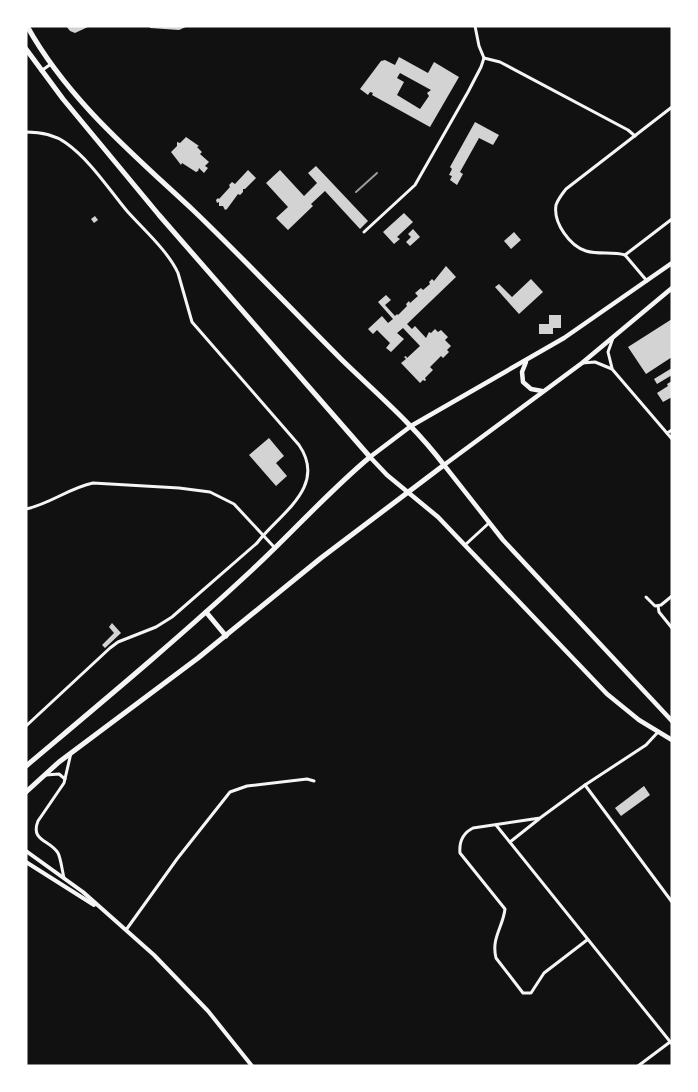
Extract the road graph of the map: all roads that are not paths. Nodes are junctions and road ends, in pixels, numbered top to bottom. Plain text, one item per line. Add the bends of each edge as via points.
1 (27, 26) edge
2 (475, 26) edge
3 (26, 49) edge
4 (484, 58) junction
5 (51, 64) junction
6 (41, 71) junction
7 (672, 107) edge
8 (26, 132) edge
9 (635, 136) junction
10 (672, 219) edge
11 (364, 232) dead end
12 (625, 255) junction
13 (672, 263) edge
14 (646, 281) junction
15 (672, 288) edge
16 (614, 336) junction
17 (526, 362) junction
18 (582, 363) junction
19 (612, 369) junction
20 (543, 391) junction
21 (411, 426) junction
22 (672, 430) edge
23 (667, 433) junction
24 (672, 439) edge
25 (370, 457) junction
26 (444, 465) junction
27 (407, 492) junction
28 (26, 508) edge
29 (489, 523) junction
30 (262, 535) junction
31 (465, 545) junction
32 (275, 548) junction
33 (672, 596) edge
34 (646, 597) dead end
35 (658, 606) junction
36 (206, 612) junction
37 (672, 628) edge
38 (226, 636) junction
39 (672, 721) edge
40 (26, 726) edge
41 (658, 732) junction
42 (671, 741) edge
43 (72, 753) junction
44 (26, 766) edge
45 (43, 776) junction
46 (65, 780) junction
47 (314, 781) dead end
48 (586, 785) junction
49 (26, 792) edge
50 (540, 818) junction
51 (496, 825) junction
52 (510, 842) junction
53 (26, 851) edge
54 (26, 862) edge
55 (64, 878) junction
56 (672, 902) edge
57 (104, 911) junction
58 (126, 930) junction
59 (588, 940) junction
60 (671, 1043) edge
61 (252, 1066) edge
62 (638, 1066) edge

1 - 5 main road
2 - 4 street
3 - 6 main road
4 - 9 street via 500,62
4 - 11 street via 415,185
5 - 6 street
5 - 21 main road via 108,131
6 - 25 main road via 158,214
7 - 9 street
8 - 30 street via 55,137 85,160 176,267 192,322 302,448 308,470 305,487 295,502
9 - 12 street via 566,189 556,207 559,224 580,249
10 - 12 street
12 - 14 street
13 - 14 main road
14 - 17 main road
15 - 16 main road
16 - 18 main road
16 - 19 street via 608,352
17 - 20 main road via 522,372 525,385 534,391
17 - 21 main road
18 - 19 street via 595,362
18 - 20 main road
19 - 23 street
20 - 26 main road
21 - 25 main road
21 - 26 main road
22 - 23 street
23 - 24 street
25 - 27 main road
25 - 32 main road
26 - 27 main road
26 - 29 main road
27 - 31 main road via 433,512
27 - 38 main road
28 - 30 street via 44,504 93,483 197,489 230,502
29 - 31 street
29 - 39 main road
30 - 32 street
30 - 40 street via 172,617 110,648
31 - 41 main road via 607,694
32 - 36 main road
33 - 35 street
34 - 35 street
35 - 37 street
36 - 38 main road
36 - 44 main road
38 - 43 main road
41 - 42 main road
41 - 48 street via 646,745
43 - 45 main road
43 - 46 street
45 - 46 street via 59,774
45 - 49 main road
46 - 55 street via 36,827 39,838 57,852
47 - 58 street via 247,786 230,792
48 - 50 street
48 - 56 street
50 - 51 street
50 - 52 street
51 - 52 street
51 - 59 street via 470,830 462,839 460,853 505,909 495,937 496,958 523,993 531,993 544,973
52 - 59 street
53 - 55 street
54 - 57 street
55 - 57 street
57 - 58 street
58 - 61 street via 203,1005
59 - 60 street
60 - 62 street

